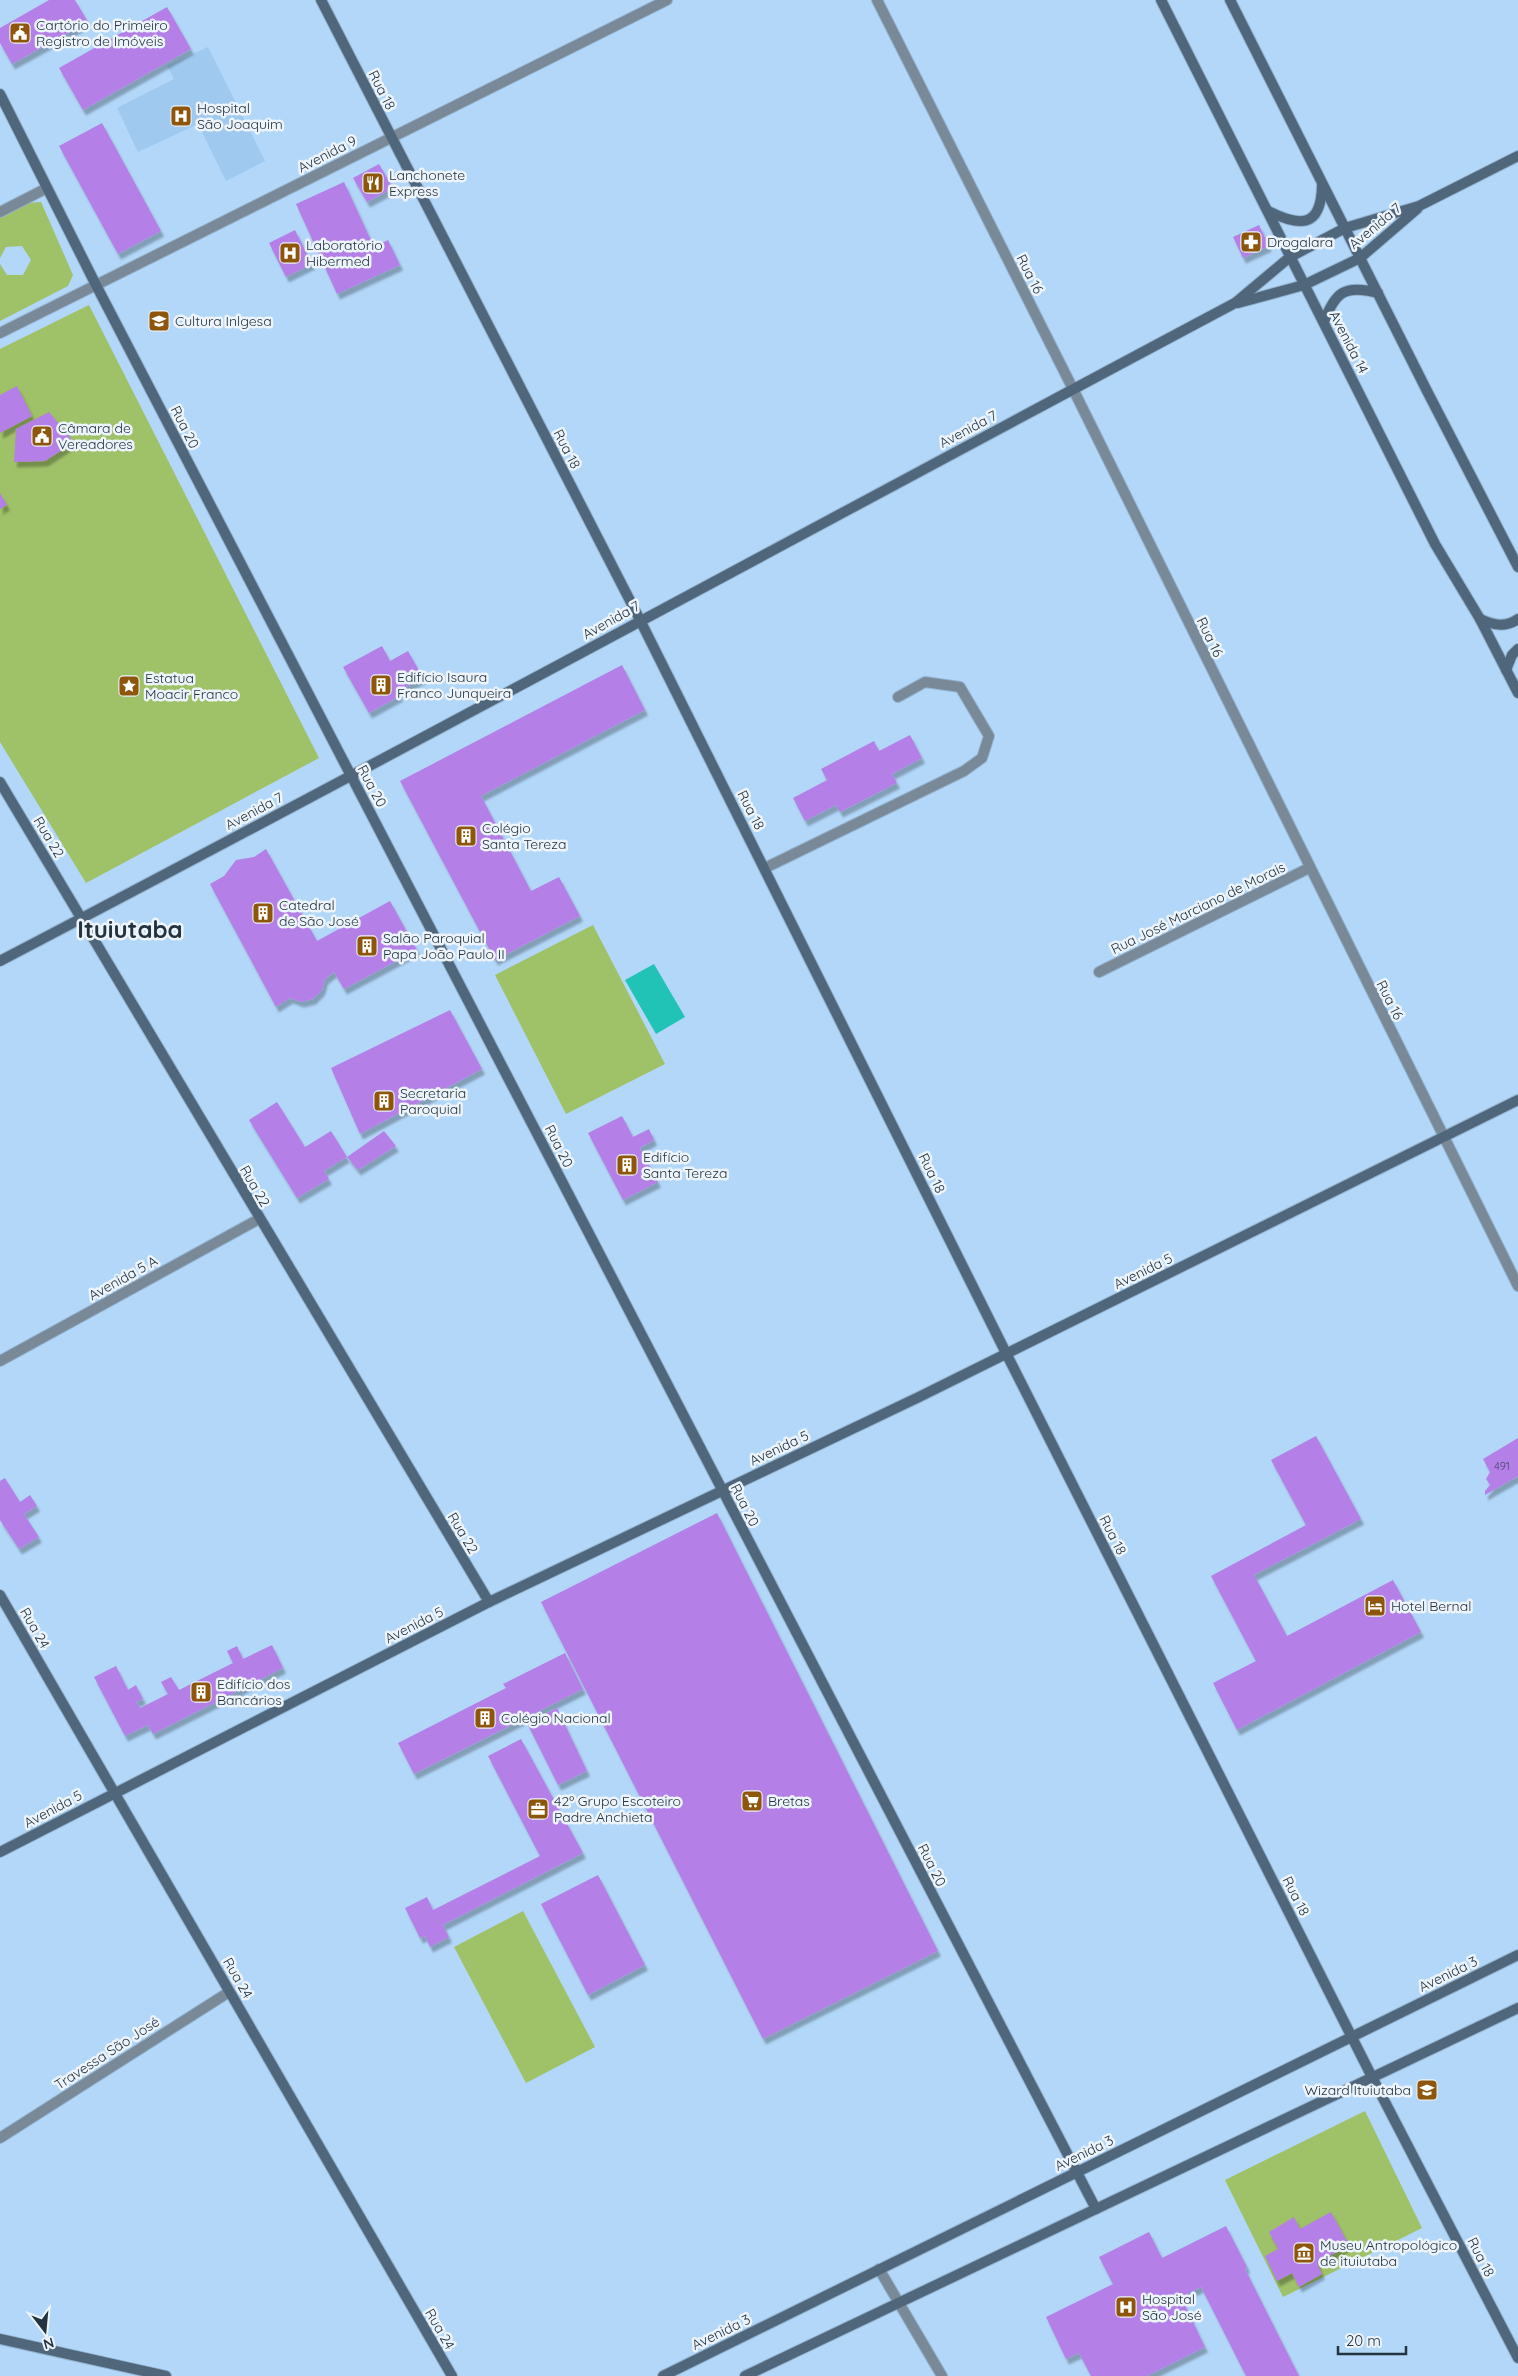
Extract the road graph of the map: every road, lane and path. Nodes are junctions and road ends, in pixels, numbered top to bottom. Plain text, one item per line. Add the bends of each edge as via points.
1 (321, 0) edge
2 (666, 0) edge
3 (877, 0) edge
4 (1161, 0) edge
5 (1230, 0) edge
6 (0, 94) edge
7 (391, 138) junction
8 (1518, 156) edge
9 (1322, 183) junction
10 (47, 188) junction
11 (1419, 206) junction
12 (1268, 211) junction
13 (0, 212) edge
14 (1345, 228) junction
15 (1290, 257) junction
16 (1360, 258) junction
17 (96, 285) junction
18 (1304, 285) junction
19 (1378, 293) junction
20 (1235, 304) junction
21 (1324, 322) junction
22 (0, 333) edge
23 (1073, 389) junction
24 (1518, 567) edge
25 (1480, 619) junction
26 (1518, 619) edge
27 (640, 620) junction
28 (1518, 649) edge
29 (1506, 670) junction
30 (1518, 693) edge
31 (898, 696) dead end
32 (350, 775) junction
33 (0, 782) edge
34 (765, 868) junction
35 (1309, 868) junction
36 (82, 918) junction
37 (0, 960) edge
38 (1098, 972) dead end
39 (1518, 1100) edge
40 (1444, 1138) junction
41 (259, 1218) junction
42 (1518, 1286) edge
43 (1006, 1353) junction
44 (0, 1361) edge
45 (722, 1490) junction
46 (0, 1595) edge
47 (489, 1602) junction
48 (114, 1792) junction
49 (0, 1852) edge
50 (1518, 1955) edge
51 (230, 1992) junction
52 (1518, 2008) edge
53 (1351, 2037) junction
54 (1372, 2077) junction
55 (0, 2138) edge
56 (1076, 2172) junction
57 (1096, 2209) junction
58 (879, 2269) junction
59 (899, 2303) junction
60 (0, 2338) edge
61 (1518, 2358) edge
62 (166, 2376) edge
63 (452, 2376) edge
64 (662, 2376) edge
65 (745, 2376) edge
66 (942, 2376) edge

1 - 7 street, Rua 18
2 - 7 street, Avenida 9
3 - 23 street, Rua 16
4 - 12 street, Avenida 14
5 - 9 street
6 - 10 street, Rua 20
7 - 17 street, Avenida 9
7 - 27 street, Rua 18
8 - 11 street, Avenida 7
9 - 12 street via 1321,203 1312,217 1302,222 1289,221
9 - 14 street
10 - 13 street
10 - 17 street, Rua 20
11 - 14 street, Avenida 7
11 - 16 street, Avenida 7
12 - 15 street, Avenida 14
14 - 15 street, Avenida 7
14 - 16 street
15 - 18 street, Avenida 14
15 - 20 street, Avenida 7
16 - 18 street, Avenida 7
16 - 19 street
17 - 22 street, Avenida 9
17 - 32 street, Rua 20
18 - 20 street, Avenida 7
18 - 21 street, Avenida 14
19 - 21 street via 1362,289 1342,292 1330,305
19 - 24 street
20 - 23 street, Avenida 7
21 - 25 street, Avenida 14 via 1435,544
23 - 27 street, Avenida 7
23 - 35 street, Rua 16
25 - 26 street via 1496,626
25 - 29 street, Avenida 14
27 - 32 street, Avenida 7
27 - 34 street, Rua 18
28 - 29 street
29 - 30 street, Avenida 14
31 - 34 street via 925,682 960,687 989,736 982,758 964,772
32 - 36 street, Avenida 7
32 - 45 street, Rua 20
33 - 36 street, Rua 22
34 - 43 street, Rua 18
35 - 38 street, Rua José Marciano de Morais
35 - 40 street, Rua 16
36 - 37 street, Avenida 7
36 - 41 street, Rua 22
39 - 40 street, Avenida 5
40 - 42 street, Rua 16
40 - 43 street, Avenida 5
41 - 44 street, Avenida 5 A
41 - 47 street, Rua 22
43 - 45 street, Avenida 5
43 - 53 street, Rua 18
45 - 47 street, Avenida 5
45 - 56 street, Rua 20
46 - 48 street, Rua 24
47 - 48 street, Avenida 5
48 - 49 street, Avenida 5
48 - 51 street, Rua 24
50 - 53 street, Avenida 3
51 - 55 street, Travessa São José
51 - 63 street, Rua 24
52 - 54 street
53 - 54 street, Rua 18
53 - 56 street, Avenida 3
54 - 57 street
54 - 61 street, Rua 18
56 - 57 street, Rua 20
56 - 58 street, Avenida 3
57 - 59 street
58 - 59 street
58 - 64 street, Avenida 3
59 - 65 street
59 - 66 street
60 - 62 street

